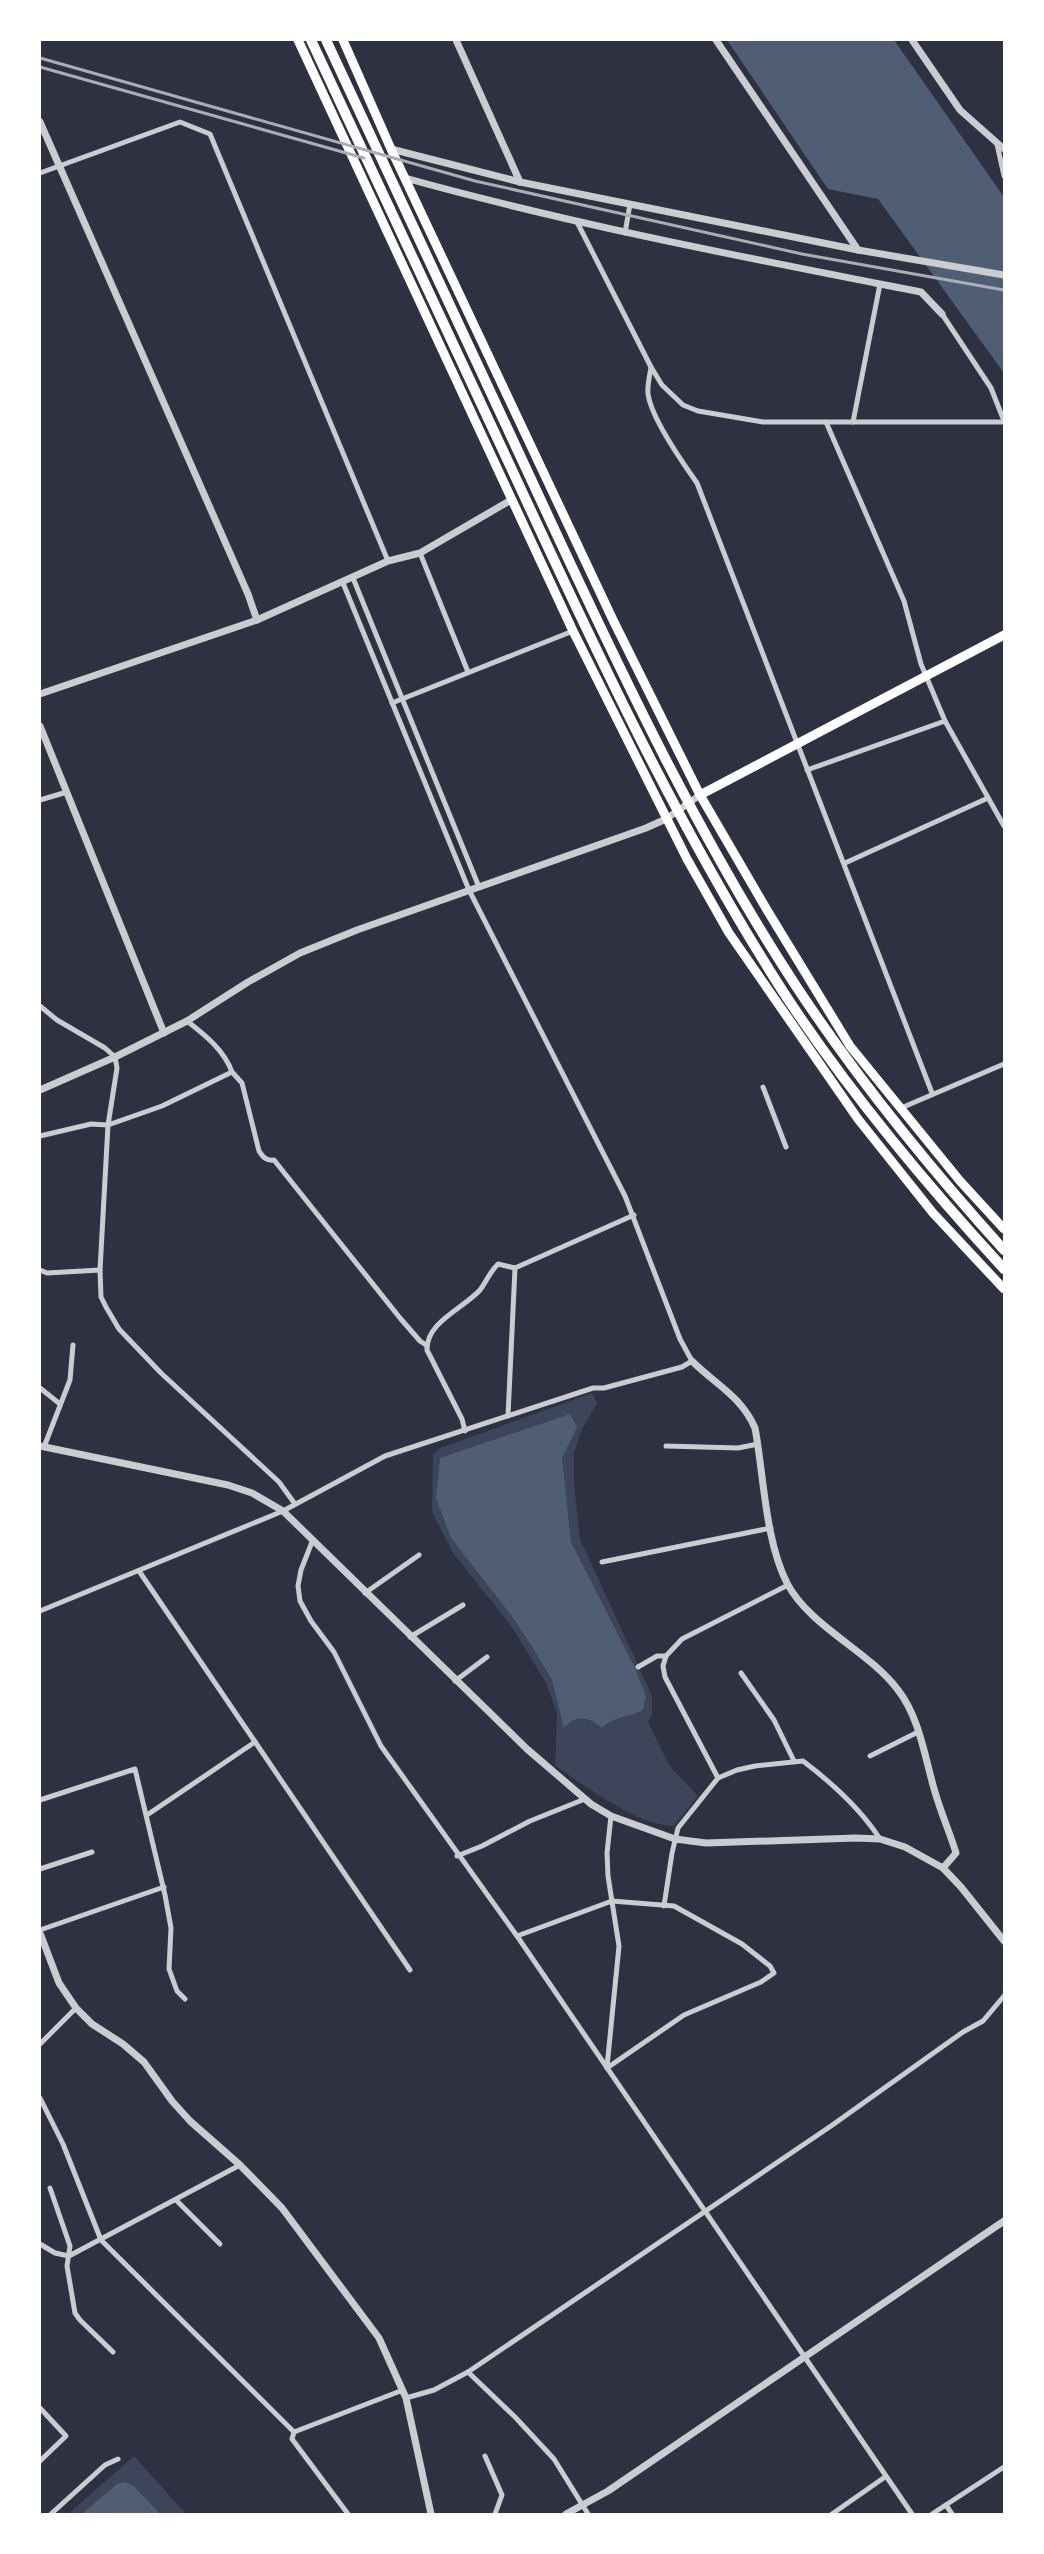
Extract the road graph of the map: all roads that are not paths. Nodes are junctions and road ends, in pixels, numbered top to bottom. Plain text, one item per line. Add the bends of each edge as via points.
1 (298, 40) edge
2 (311, 40) edge
3 (343, 40) edge
4 (456, 40) edge
5 (716, 40) edge
6 (912, 40) edge
7 (328, 45) edge
8 (40, 122) edge
9 (997, 144) junction
10 (391, 148) junction
11 (1004, 149) edge
12 (58, 165) junction
13 (40, 173) edge
14 (1004, 176) edge
15 (405, 178) junction
16 (520, 182) junction
17 (630, 204) junction
18 (577, 222) junction
19 (625, 233) junction
20 (858, 250) junction
21 (1004, 275) edge
22 (880, 284) junction
23 (942, 314) joint
24 (651, 367) junction
25 (1004, 421) edge
26 (826, 422) junction
27 (853, 422) junction
28 (511, 500) junction
29 (420, 553) junction
30 (388, 561) junction
31 (353, 578) junction
32 (343, 583) junction
33 (256, 620) junction
34 (573, 631) junction
35 (1004, 635) edge
36 (468, 672) junction
37 (926, 676) junction
38 (40, 694) edge
39 (402, 699) junction
40 (392, 703) junction
41 (945, 721) junction
42 (40, 726) edge
43 (796, 743) junction
44 (806, 770) junction
45 (67, 792) junction
46 (700, 795) junction
47 (988, 798) junction
48 (40, 800) edge
49 (666, 819) junction
50 (1004, 826) edge
51 (845, 863) junction
52 (479, 887) junction
53 (468, 890) junction
54 (40, 1006) edge
55 (187, 1020) junction
56 (164, 1033) junction
57 (115, 1057) junction
58 (1004, 1064) edge
59 (232, 1072) junction
60 (763, 1087) dead end
61 (40, 1090) edge
62 (932, 1093) junction
63 (901, 1108) junction
64 (108, 1125) junction
65 (40, 1136) edge
66 (786, 1147) dead end
67 (634, 1215) junction
68 (1004, 1229) edge
69 (1004, 1250) edge
70 (515, 1268) junction
71 (1004, 1269) edge
72 (40, 1270) edge
73 (100, 1270) junction
74 (1004, 1289) edge
75 (73, 1345) dead end
76 (426, 1345) junction
77 (692, 1361) junction
78 (40, 1388) edge
79 (60, 1404) junction
80 (508, 1416) junction
81 (466, 1431) junction
82 (758, 1444) junction
83 (42, 1446) edge
84 (666, 1446) dead end
85 (295, 1504) junction
86 (283, 1511) junction
87 (770, 1528) junction
88 (312, 1542) junction
89 (419, 1555) dead end
90 (602, 1562) dead end
91 (139, 1571) junction
92 (788, 1585) junction
93 (365, 1593) junction
94 (463, 1605) dead end
95 (40, 1611) edge
96 (410, 1637) junction
97 (666, 1656) junction
98 (487, 1657) dead end
99 (638, 1667) dead end
100 (741, 1672) dead end
101 (455, 1681) junction
102 (918, 1732) junction
103 (255, 1742) junction
104 (870, 1756) dead end
105 (794, 1761) junction
106 (718, 1778) junction
107 (585, 1799) junction
108 (40, 1800) edge
109 (147, 1816) junction
110 (611, 1816) junction
111 (675, 1839) junction
112 (880, 1839) junction
113 (92, 1852) dead end
114 (457, 1856) junction
115 (943, 1868) junction
116 (40, 1869) edge
117 (164, 1887) junction
118 (612, 1901) junction
119 (664, 1906) junction
120 (40, 1931) edge
121 (517, 1936) junction
122 (1004, 1941) edge
123 (410, 1970) dead end
124 (1004, 1996) edge
125 (184, 1999) dead end
126 (76, 2008) junction
127 (40, 2044) edge
128 (607, 2068) junction
129 (40, 2098) edge
130 (240, 2165) junction
131 (50, 2188) dead end
132 (176, 2200) junction
133 (705, 2211) junction
134 (1004, 2221) edge
135 (101, 2240) junction
136 (40, 2244) edge
137 (220, 2244) dead end
138 (69, 2256) junction
139 (113, 2352) dead end
140 (803, 2358) junction
141 (468, 2372) junction
142 (403, 2390) junction
143 (406, 2398) junction
144 (40, 2408) edge
145 (294, 2432) junction
146 (485, 2456) dead end
147 (118, 2459) dead end
148 (40, 2462) edge
149 (1004, 2466) edge
150 (886, 2476) junction
151 (946, 2505) junction
152 (582, 2506) junction
153 (50, 2514) edge
154 (348, 2514) edge
155 (431, 2514) edge
156 (496, 2514) edge
157 (566, 2514) edge
158 (588, 2514) edge
159 (832, 2514) edge
160 (912, 2514) edge
161 (932, 2514) edge
162 (952, 2514) edge

1 - 28 main road
2 - 71 highway via 589,636 701,854 782,990 828,1056 942,1201
3 - 10 main road
4 - 16 street
5 - 20 street
6 - 9 street via 960,110
7 - 69 highway via 598,624 686,798 763,933 836,1044 889,1115
8 - 12 street
9 - 11 street
9 - 14 street
10 - 15 main road
10 - 16 street
12 - 13 street
12 - 30 street via 180,122 210,134
12 - 33 street via 248,594
15 - 18 street
15 - 46 main road via 609,612
16 - 17 street
17 - 19 street
17 - 20 street
18 - 19 street
18 - 24 street
19 - 22 street
20 - 21 street
22 - 23 street via 921,292
22 - 27 street
23 - 25 street via 991,388
24 - 26 street via 662,386 683,405 698,411 763,422
24 - 43 street via 648,394 652,409 673,448 697,482
25 - 27 street
26 - 27 street
26 - 37 street via 904,601
28 - 29 street
28 - 34 main road
29 - 30 street
29 - 36 street
30 - 31 street
31 - 32 street
31 - 39 street
32 - 33 street
32 - 40 street
33 - 38 street
34 - 36 street
34 - 49 main road
35 - 37 main road
36 - 39 street
37 - 41 street
37 - 43 main road
39 - 40 street
39 - 52 street
40 - 53 street
41 - 44 street
41 - 47 street
42 - 45 street
43 - 44 street
43 - 46 main road
44 - 51 street
45 - 48 street
45 - 56 street
46 - 49 street
46 - 63 main road via 850,1046
47 - 50 street
47 - 51 street
49 - 52 street
49 - 74 main road via 730,933 841,1095 933,1213
51 - 62 street
52 - 53 street
53 - 55 street via 300,953
53 - 67 street
54 - 57 street via 56,1020
55 - 56 street
55 - 59 street via 212,1042
56 - 57 street
57 - 61 street
57 - 64 street via 117,1068
58 - 62 street
59 - 64 street via 162,1106
59 - 76 street via 242,1084 263,1157 268,1161 274,1160 400,1318
60 - 66 street
62 - 63 street
63 - 68 main road
64 - 65 street via 91,1124
64 - 73 street
67 - 70 street
67 - 77 street via 680,1339
70 - 76 street via 498,1264 482,1288 431,1333
70 - 80 street
72 - 73 street via 48,1273
73 - 85 street via 101,1296 119,1329 161,1373 279,1482
75 - 79 street via 70,1380
76 - 81 street
77 - 80 street via 682,1367 604,1388 593,1388
77 - 82 street via 739,1400 749,1414
78 - 79 street
79 - 83 street
80 - 81 street
81 - 85 street via 385,1456
82 - 84 street via 738,1448
82 - 87 street
83 - 86 street via 228,1485 252,1493
85 - 86 street
86 - 88 street
86 - 91 street
87 - 90 street
87 - 92 street
88 - 93 street
88 - 114 street via 301,1570 300,1601 310,1621 334,1652 381,1746
89 - 93 street
91 - 95 street
91 - 103 street
92 - 97 street via 682,1639
92 - 102 street via 823,1623 881,1670 899,1691
93 - 96 street
94 - 96 street
96 - 101 street
97 - 99 street via 657,1656
97 - 106 street via 663,1666 665,1677
98 - 101 street
100 - 105 street via 774,1720
101 - 107 street
102 - 104 street
102 - 115 street via 956,1853
103 - 109 street
103 - 123 street
105 - 106 street via 737,1770
105 - 112 street via 803,1760 824,1776 866,1817
106 - 111 street via 678,1828
107 - 110 street
107 - 114 street
108 - 109 street via 135,1769
109 - 117 street
110 - 111 street
110 - 118 street via 607,1853
111 - 112 street via 706,1843
111 - 119 street
112 - 115 street via 920,1854
113 - 116 street
114 - 121 street
115 - 122 street
117 - 120 street
117 - 125 street via 171,1928 169,1969 177,1991
118 - 119 street
118 - 121 street
118 - 128 street via 619,1946
119 - 128 street via 674,1906 742,1944 770,1966 774,1973 761,1982 684,2015
120 - 126 street via 59,1983
121 - 128 street
124 - 133 street via 983,2020
126 - 127 street
126 - 130 street via 92,2024 144,2062 190,2121
128 - 133 street
129 - 135 street via 63,2144
130 - 132 street
130 - 142 street via 282,2208 359,2310 378,2338
131 - 138 street via 70,2246
132 - 135 street
132 - 137 street
133 - 140 street
133 - 141 street
134 - 140 street
135 - 138 street
135 - 145 street
136 - 138 street via 55,2253
138 - 139 street via 67,2266 75,2312
140 - 150 street
140 - 152 street
141 - 143 street via 434,2390
141 - 152 street via 554,2460
142 - 143 street
142 - 145 street
143 - 155 street
144 - 148 street via 66,2436
145 - 154 street via 292,2439
146 - 156 street via 502,2495
147 - 153 street via 105,2465
149 - 151 street
150 - 159 street
150 - 160 street
151 - 161 street
151 - 162 street
152 - 157 street
152 - 158 street

